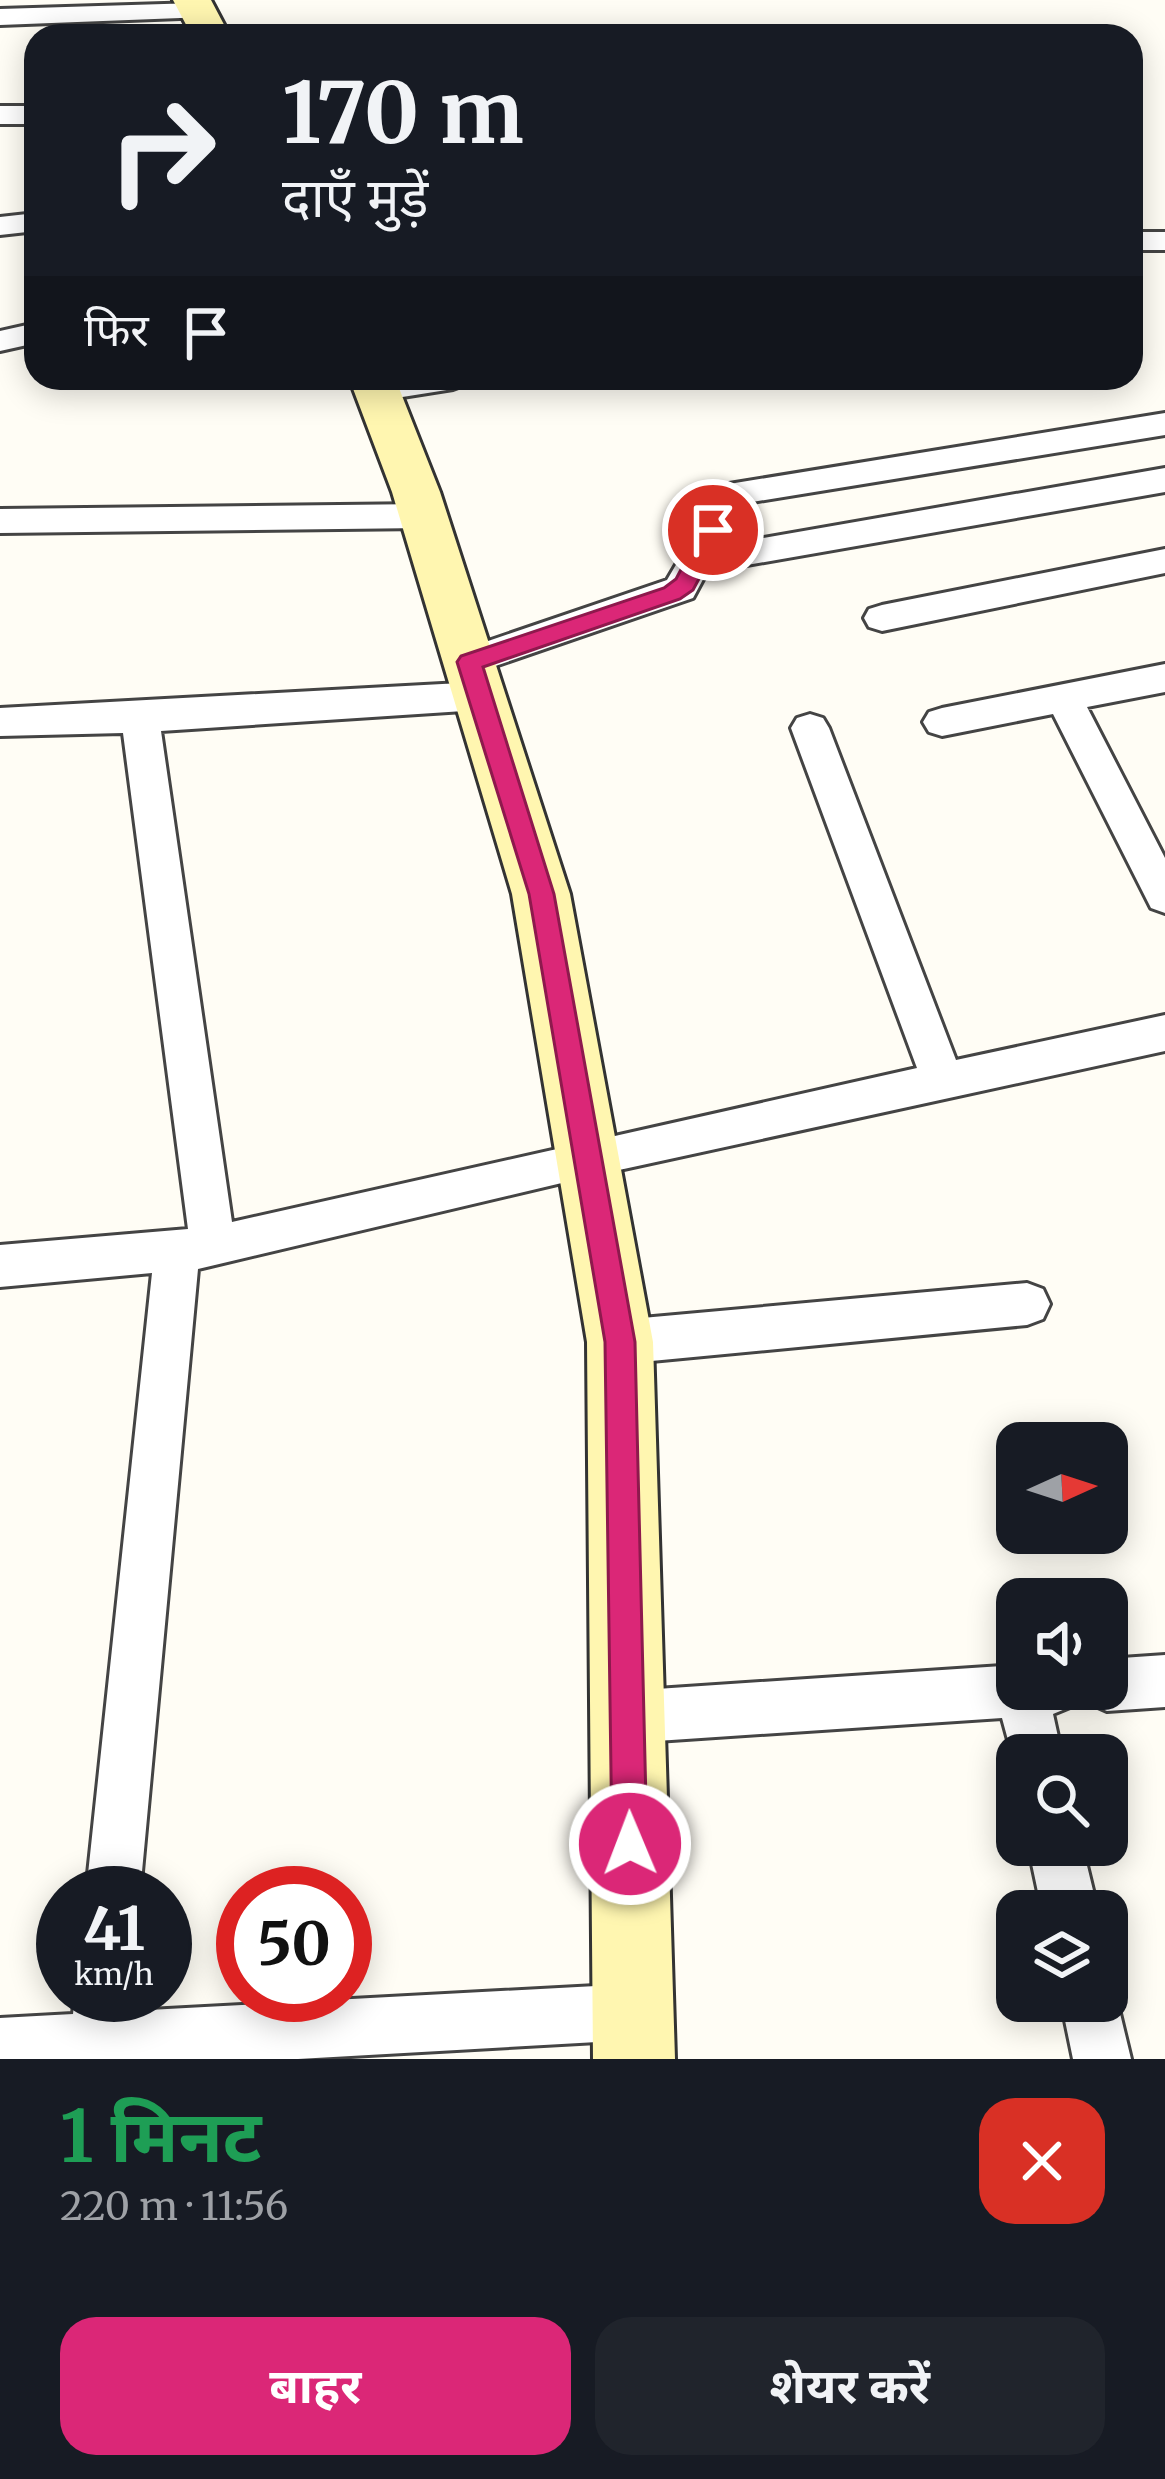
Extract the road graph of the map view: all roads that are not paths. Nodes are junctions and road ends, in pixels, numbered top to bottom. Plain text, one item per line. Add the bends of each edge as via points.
1 (200, 16) edge
2 (0, 17) edge
3 (376, 390) edge
4 (1165, 424) edge
5 (1165, 481) edge
6 (424, 516) junction
7 (0, 520) edge
8 (1165, 561) edge
9 (696, 562) junction
10 (882, 618) dead end
11 (1165, 678) edge
12 (474, 679) junction
13 (1064, 698) junction
14 (140, 718) junction
15 (0, 722) edge
16 (942, 722) dead end
17 (810, 728) dead end
18 (1165, 897) edge
19 (1165, 1034) edge
20 (943, 1081) junction
21 (587, 1158) junction
22 (195, 1250) junction
23 (0, 1266) edge
24 (1028, 1304) dead end
25 (620, 1342) junction
26 (1165, 1681) edge
27 (1128, 1684) edge
28 (996, 1693) edge
29 (627, 1717) junction
30 (116, 1866) edge
31 (1094, 2022) edge
32 (100, 2032) edge
33 (634, 2036) edge
34 (0, 2047) edge
35 (1102, 2059) edge

1 - 2 street
3 - 6 main road
4 - 9 street via 742,491 730,497
5 - 9 street
6 - 7 street
6 - 12 main road
8 - 10 street
9 - 12 street via 672,593
11 - 13 street
12 - 14 street
12 - 21 main road via 542,894
13 - 16 street
13 - 18 street
14 - 15 street
14 - 22 street
17 - 20 street
19 - 20 street
20 - 21 street
21 - 22 street
21 - 25 main road
22 - 23 street
22 - 30 street
24 - 25 street
25 - 29 main road
26 - 27 street
28 - 29 street
29 - 33 main road
31 - 35 street
32 - 33 street
32 - 34 street

